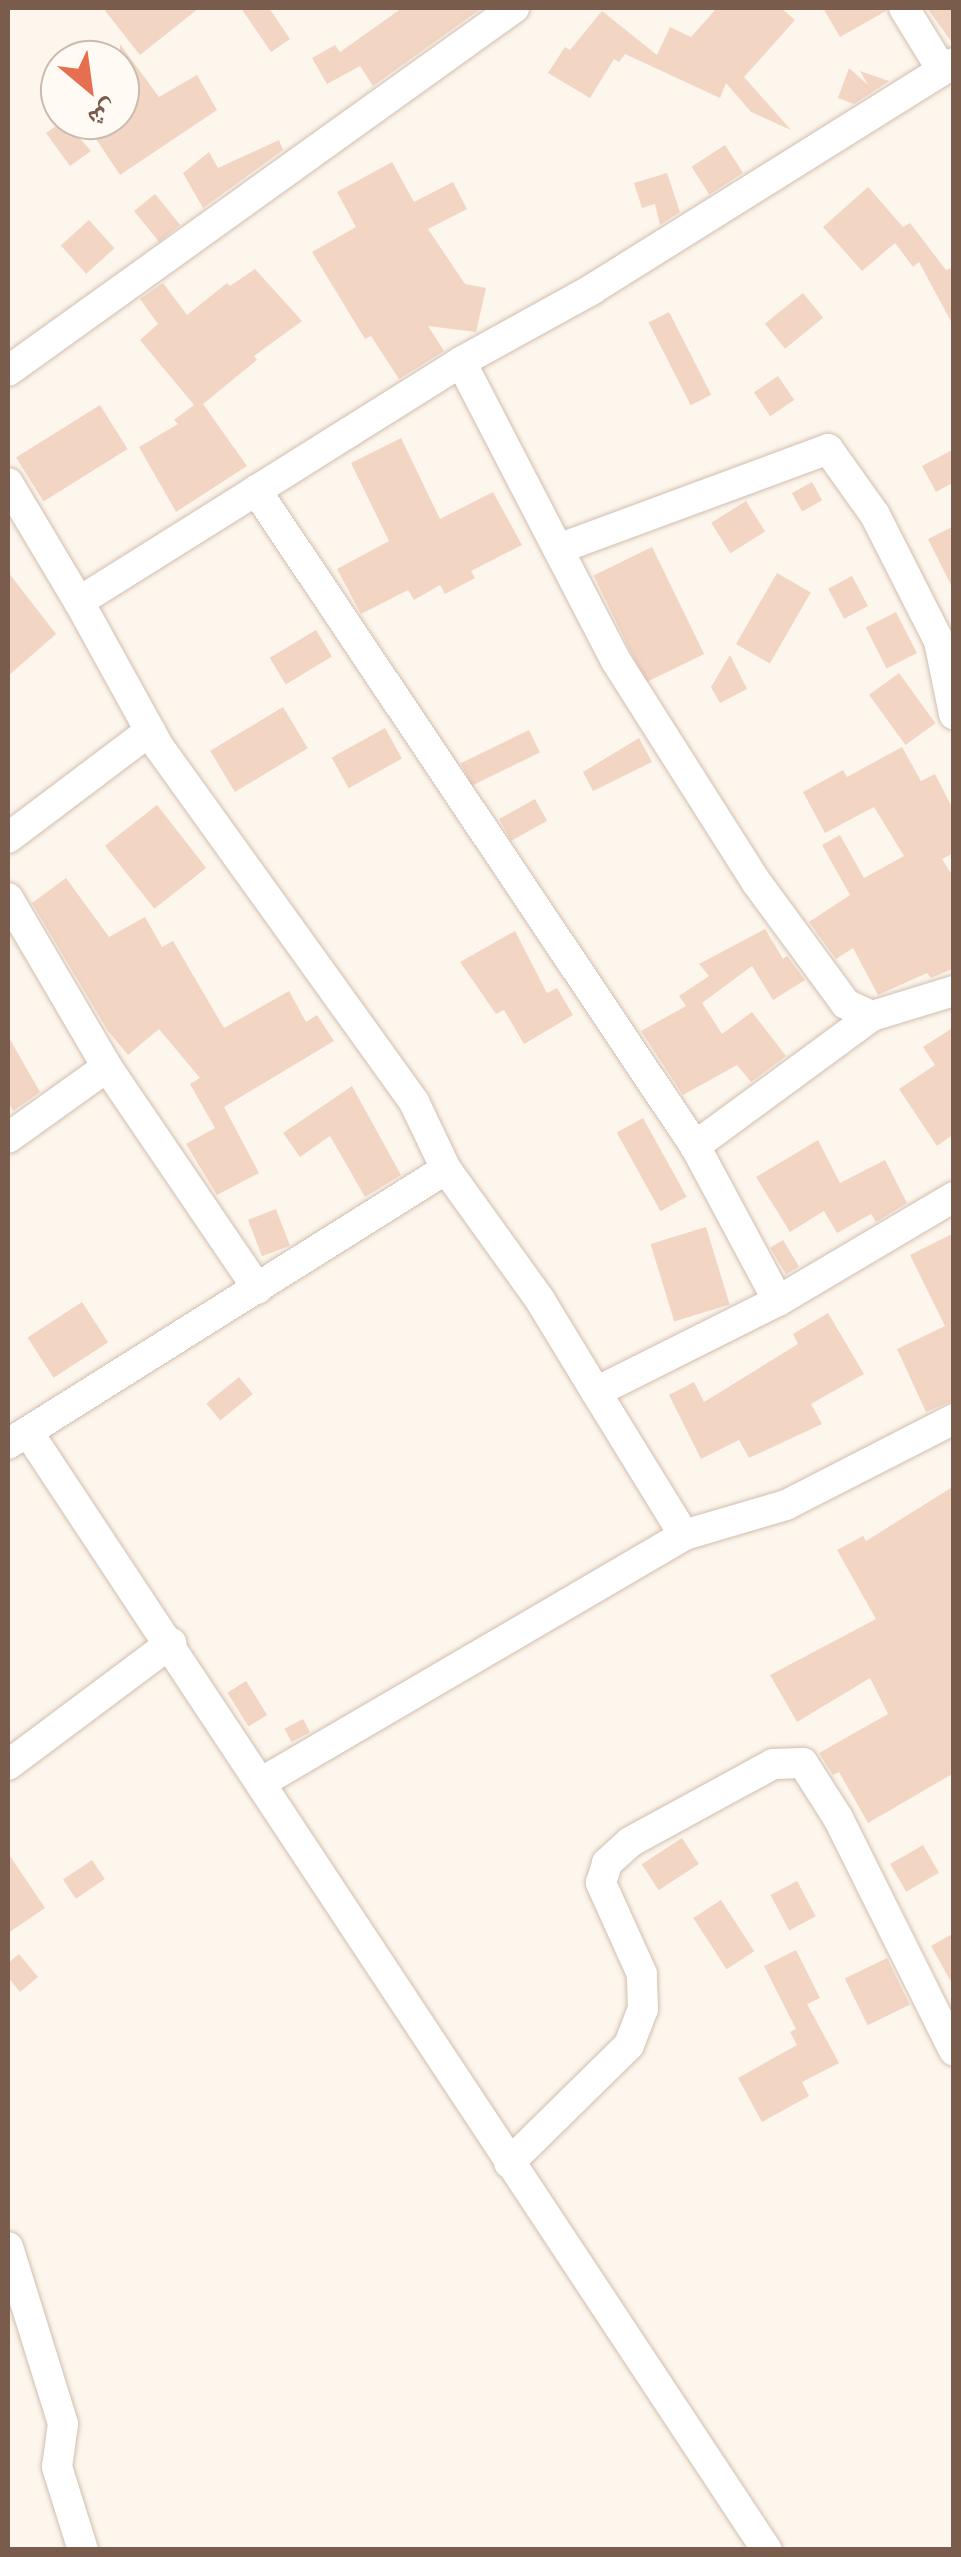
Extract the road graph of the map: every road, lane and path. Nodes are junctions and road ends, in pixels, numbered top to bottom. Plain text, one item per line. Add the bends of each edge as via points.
1 (514, 8) edge
2 (904, 8) edge
3 (948, 66) edge
4 (461, 362) junction
5 (8, 371) edge
6 (8, 482) edge
7 (256, 490) junction
8 (558, 549) junction
9 (78, 602) junction
10 (954, 714) edge
11 (150, 731) junction
12 (8, 838) edge
13 (8, 898) edge
14 (954, 992) edge
15 (872, 1016) junction
16 (107, 1067) junction
17 (8, 1138) edge
18 (696, 1146) junction
19 (446, 1168) junction
20 (954, 1198) edge
21 (258, 1289) junction
22 (778, 1301) junction
23 (596, 1392) junction
24 (954, 1419) edge
25 (18, 1438) edge
26 (684, 1536) junction
27 (172, 1643) junction
28 (8, 1766) edge
29 (262, 1782) junction
30 (954, 2051) edge
31 (509, 2163) junction
32 (8, 2248) edge
33 (84, 2550) edge
34 (766, 2550) edge

1 - 5 street
2 - 3 street
3 - 4 street via 593,289
4 - 7 street
4 - 8 street
6 - 9 street
7 - 9 street
7 - 18 street
8 - 10 street via 828,449 875,515 939,641
8 - 15 street via 616,661 757,883 846,1004
9 - 11 street
11 - 12 street
11 - 19 street via 414,1102
13 - 16 street
14 - 15 street
15 - 18 street
16 - 17 street
16 - 21 street
18 - 22 street
19 - 21 street
19 - 23 street
20 - 22 street
21 - 25 street
22 - 23 street
23 - 26 street
24 - 26 street via 786,1506
25 - 27 street
26 - 29 street
27 - 28 street
27 - 29 street
29 - 31 street
30 - 31 street via 838,1818 803,1763 773,1764 630,1842 607,1863 602,1883 642,1974 643,2009 629,2045
31 - 34 street
32 - 33 street via 63,2424 58,2467

